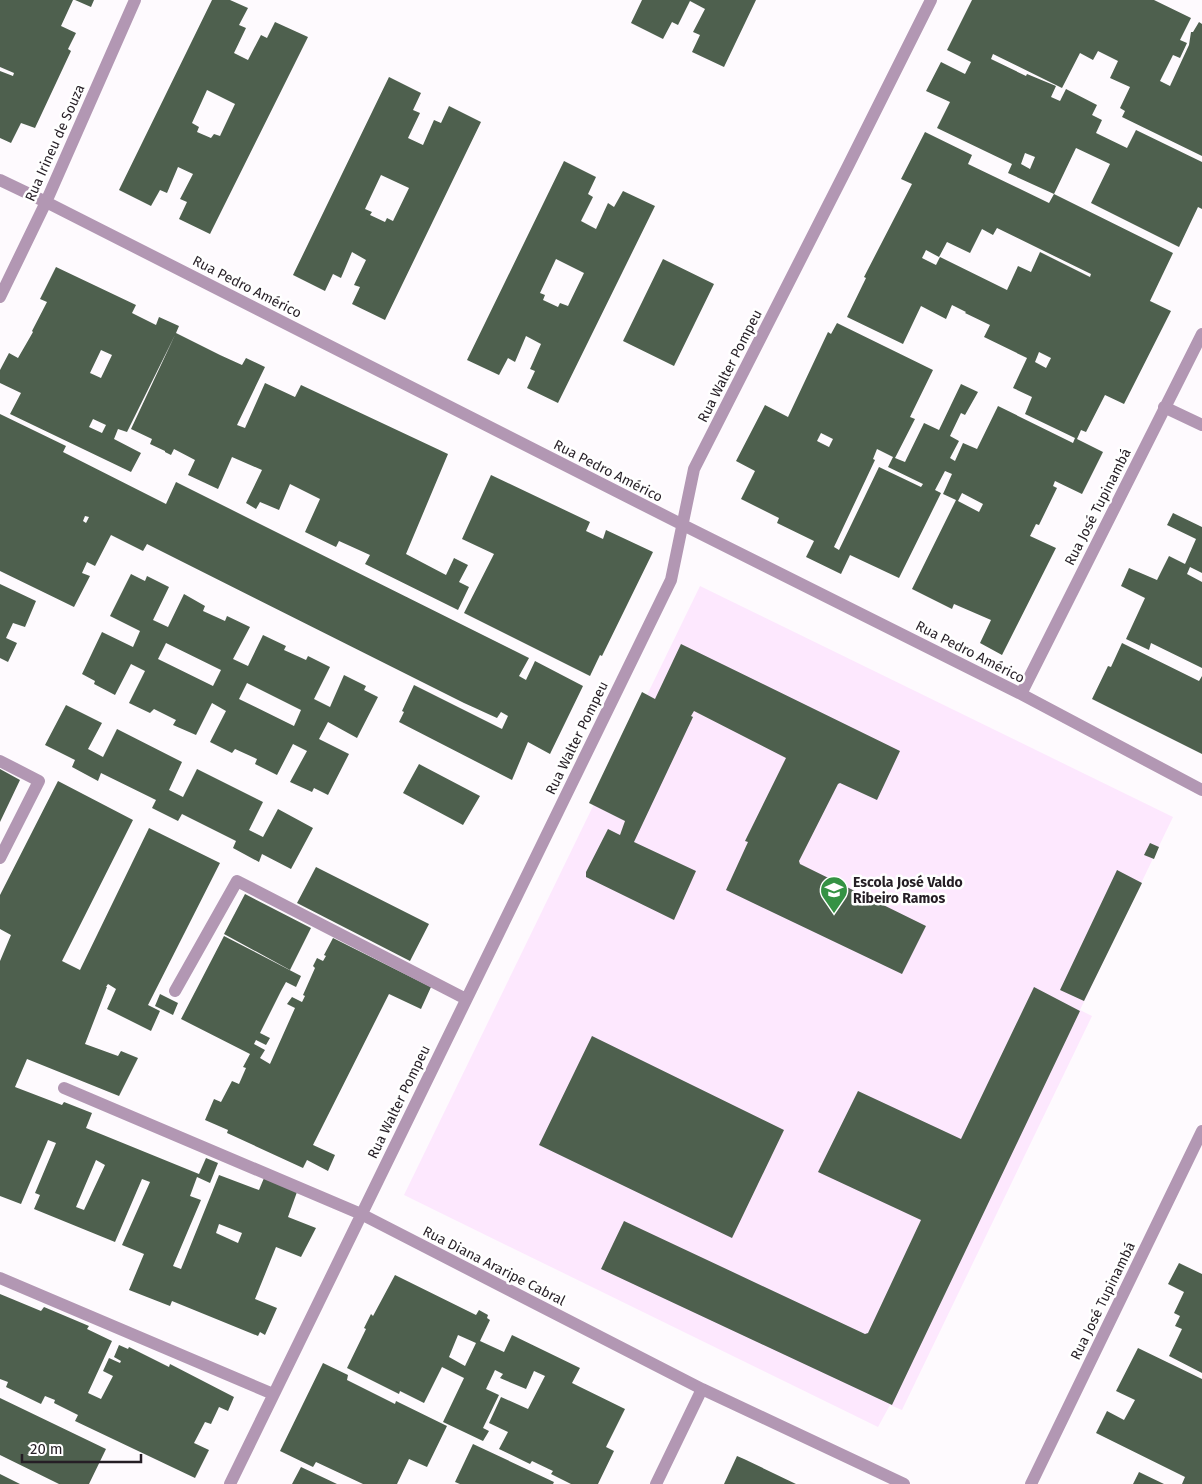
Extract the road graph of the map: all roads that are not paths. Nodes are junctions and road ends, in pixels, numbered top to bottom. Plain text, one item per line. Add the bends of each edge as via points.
1 (135, 0) edge
2 (931, 0) edge
3 (0, 180) edge
4 (46, 202) junction
5 (0, 298) edge
6 (1202, 334) edge
7 (1164, 407) junction
8 (1202, 425) edge
9 (683, 525) junction
10 (1021, 694) junction
11 (0, 761) edge
12 (1202, 790) edge
13 (0, 858) edge
14 (175, 991) dead end
15 (466, 999) junction
16 (64, 1088) dead end
17 (1202, 1131) edge
18 (361, 1214) junction
19 (0, 1278) edge
20 (702, 1389) junction
21 (273, 1394) junction
22 (230, 1484) edge
23 (656, 1484) edge
24 (904, 1484) edge
25 (1031, 1484) edge

1 - 4 street, Rua Irineu de Souza
2 - 9 street, Rua Walter Pompeu via 694,469
3 - 4 street, Rua Pedro Américo
4 - 5 street, Rua Irineu de Souza
4 - 9 street, Rua Pedro Américo
6 - 7 street, Rua José Tupinambá
7 - 8 street
7 - 10 street, Rua José Tupinambá
9 - 10 street, Rua Pedro Américo
9 - 15 street, Rua Walter Pompeu via 670,580
10 - 12 street, Rua Pedro Américo
11 - 13 street via 39,781
14 - 15 street via 237,881
15 - 18 street, Rua Walter Pompeu
16 - 18 street, Rua Diana Araripe Cabral
17 - 25 street, Rua José Tupinambá
18 - 20 street, Rua Diana Araripe Cabral
18 - 21 street, Rua Walter Pompeu
19 - 21 street
20 - 23 street
20 - 24 street, Rua Diana Araripe Cabral
21 - 22 street, Rua Walter Pompeu

